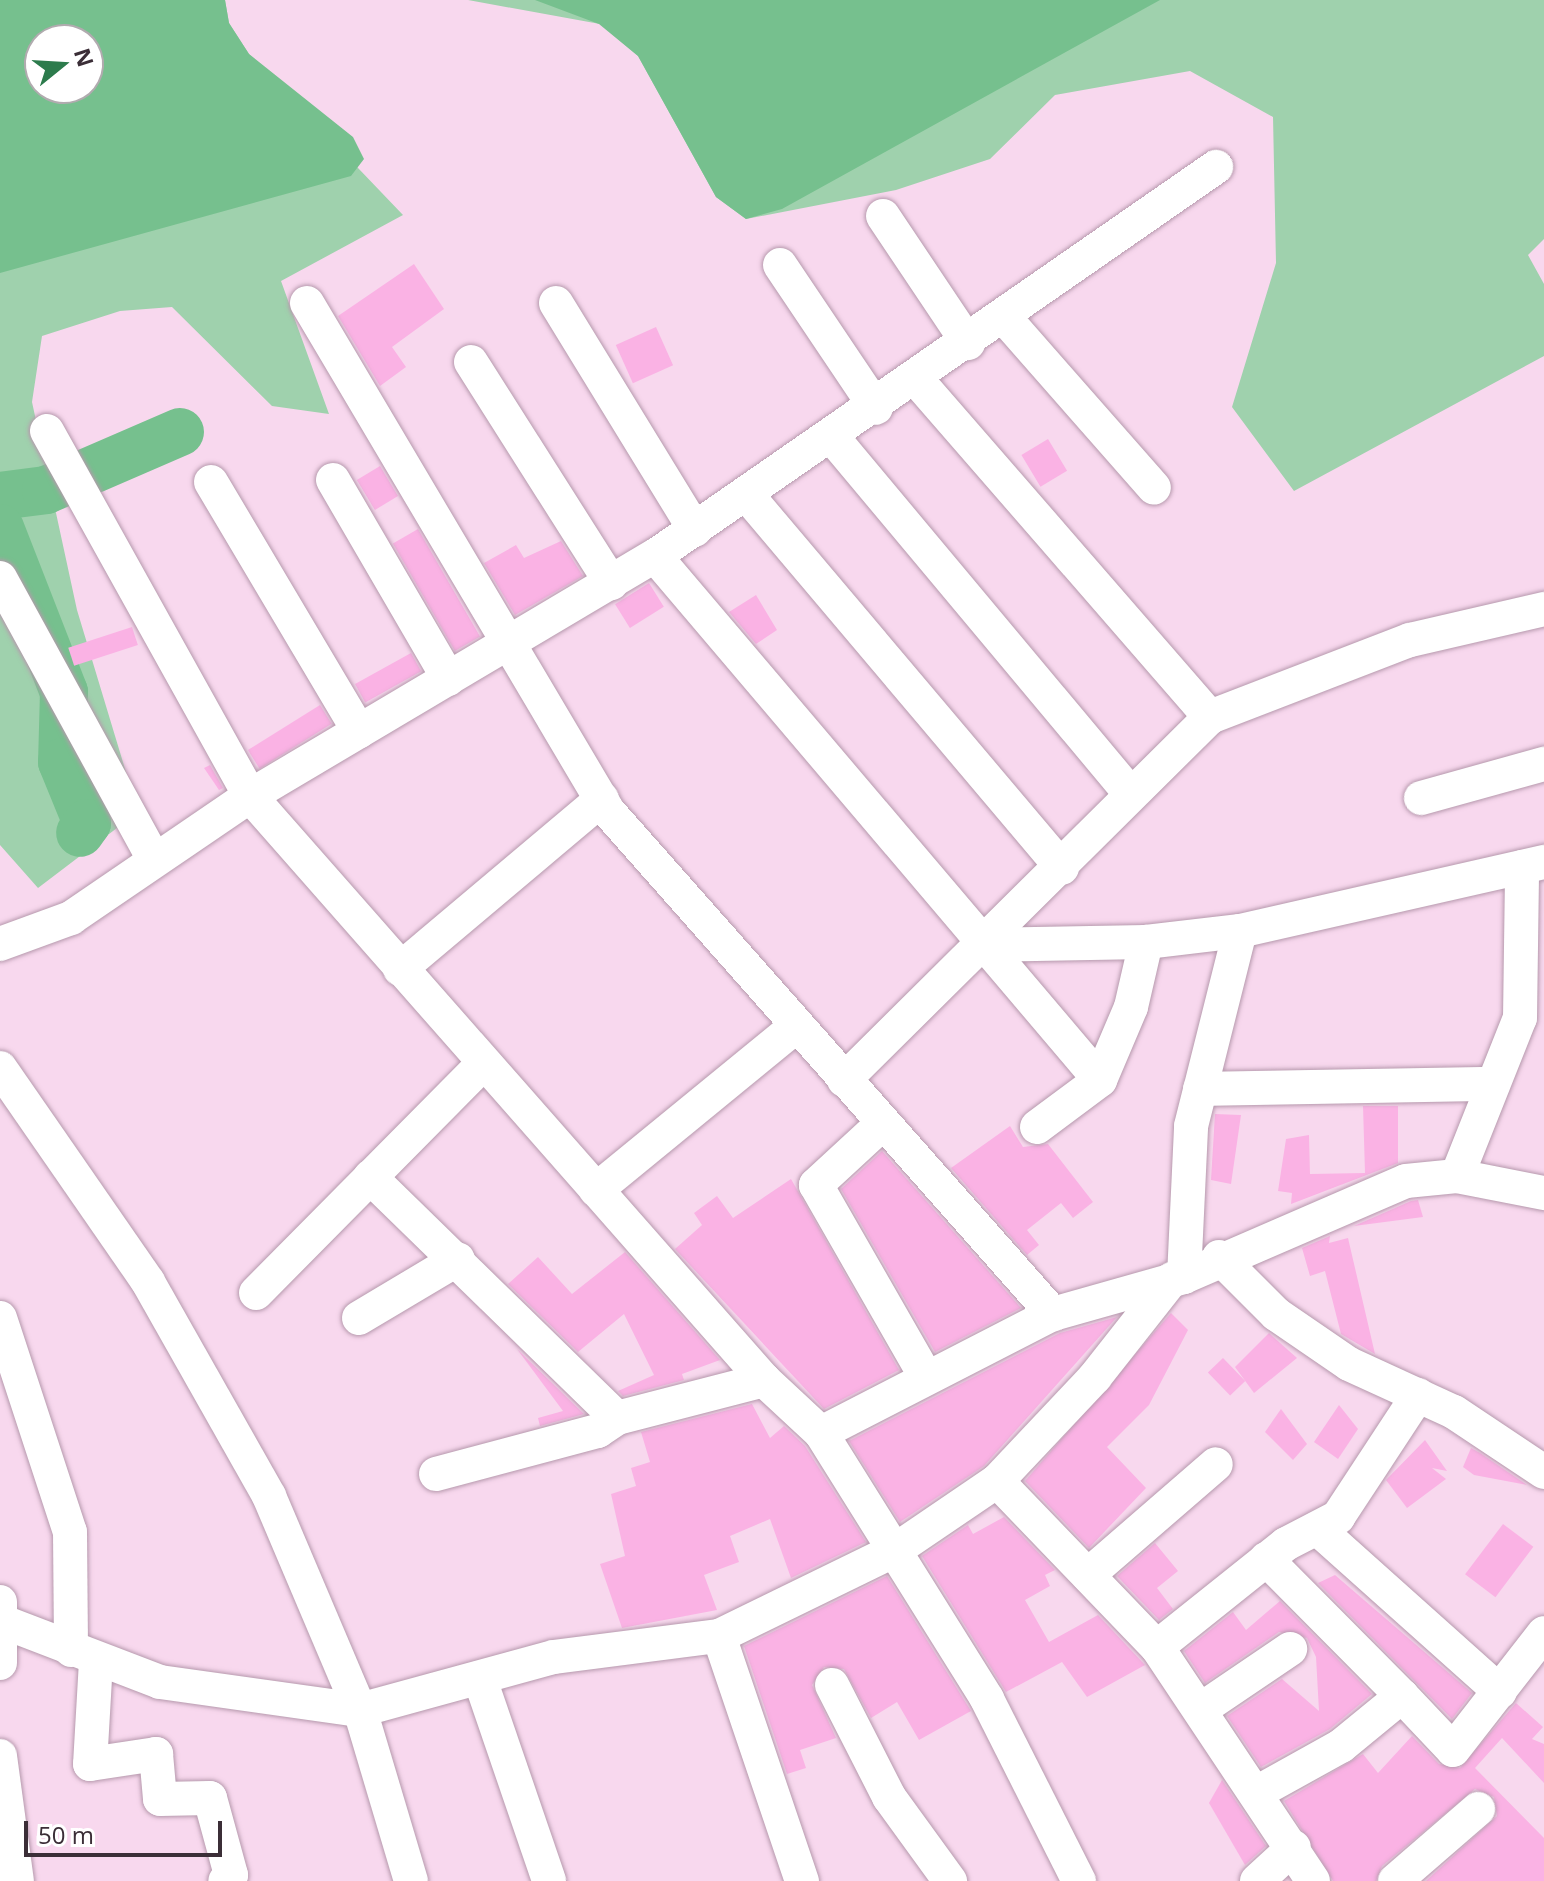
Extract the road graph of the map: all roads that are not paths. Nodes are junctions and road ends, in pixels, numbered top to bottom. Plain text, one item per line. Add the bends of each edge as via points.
1 (1216, 167) dead end
2 (883, 216) dead end
3 (780, 265) dead end
4 (307, 303) dead end
5 (556, 303) dead end
6 (1004, 317) junction
7 (968, 343) junction
8 (471, 362) dead end
9 (917, 380) junction
10 (876, 408) junction
11 (47, 431) dead end
12 (833, 438) junction
13 (333, 480) dead end
14 (211, 482) dead end
15 (1154, 488) dead end
16 (747, 495) junction
17 (695, 530) junction
18 (655, 556) junction
19 (0, 578) edge
20 (611, 583) junction
21 (1544, 609) edge
22 (510, 643) junction
23 (449, 679) junction
24 (1210, 717) junction
25 (359, 731) junction
26 (1544, 764) edge
27 (1131, 794) junction
28 (250, 796) junction
29 (1421, 798) dead end
30 (602, 799) junction
31 (153, 858) junction
32 (1533, 864) edge
33 (1062, 868) junction
34 (1240, 931) junction
35 (1146, 942) junction
36 (0, 944) edge
37 (980, 945) junction
38 (400, 969) junction
39 (795, 1027) junction
40 (482, 1065) junction
41 (0, 1068) edge
42 (844, 1080) junction
43 (1100, 1080) junction
44 (1493, 1084) junction
45 (1200, 1089) junction
46 (882, 1124) junction
47 (1037, 1127) dead end
48 (1457, 1176) junction
49 (370, 1177) junction
50 (1539, 1182) edge
51 (596, 1190) junction
52 (1219, 1257) junction
53 (458, 1259) junction
54 (1178, 1278) junction
55 (256, 1293) dead end
56 (1053, 1314) junction
57 (0, 1318) edge
58 (359, 1318) dead end
59 (926, 1377) junction
60 (764, 1380) junction
61 (1418, 1395) junction
62 (617, 1418) junction
63 (821, 1433) junction
64 (1216, 1464) dead end
65 (1544, 1472) edge
66 (436, 1474) dead end
67 (997, 1481) junction
68 (1318, 1529) junction
69 (897, 1549) junction
70 (1266, 1559) junction
71 (1088, 1575) junction
72 (1, 1612) edge
73 (1544, 1633) edge
74 (719, 1636) junction
75 (1157, 1647) junction
76 (1290, 1649) dead end
77 (84, 1656) junction
78 (0, 1663) edge
79 (480, 1679) junction
80 (832, 1685) dead end
81 (1500, 1692) junction
82 (1402, 1696) junction
83 (360, 1710) junction
84 (1200, 1710) junction
85 (0, 1756) edge
86 (1258, 1792) junction
87 (1478, 1809) dead end
88 (1294, 1847) junction
89 (17, 1881) edge
90 (225, 1881) edge
91 (411, 1881) edge
92 (549, 1881) edge
93 (802, 1881) edge
94 (950, 1881) edge
95 (1079, 1881) edge
96 (1257, 1881) edge
97 (1313, 1881) edge
98 (1395, 1881) edge

1 - 6 street
2 - 7 street
3 - 10 street
4 - 22 street
5 - 17 street
6 - 7 street
6 - 15 street
7 - 9 street
8 - 20 street
9 - 10 street
9 - 24 street
10 - 12 street
11 - 28 street
12 - 16 street
12 - 27 street
13 - 23 street
14 - 25 street
16 - 17 street
16 - 33 street
17 - 18 street
18 - 20 street
18 - 37 street via 934,879
19 - 31 street
20 - 22 street
21 - 24 street via 1410,640
22 - 23 street
22 - 30 street
23 - 25 street
24 - 27 street
25 - 28 street
26 - 29 street
27 - 33 street
28 - 31 street
28 - 38 street
30 - 38 street
30 - 39 street
31 - 36 street via 71,918
32 - 34 street
32 - 44 street via 1520,1018
33 - 37 street
34 - 35 street
34 - 45 street
35 - 37 street
35 - 43 street via 1131,1007
37 - 42 street
37 - 43 street via 1048,1011
38 - 40 street
39 - 42 street
39 - 51 street
40 - 49 street
40 - 51 street
41 - 83 street via 148,1282 261,1483
42 - 46 street
43 - 47 street
44 - 45 street
44 - 48 street
45 - 54 street via 1191,1126
46 - 56 street
46 - 59 street via 816,1185
48 - 50 street
48 - 52 street via 1406,1181
49 - 53 street
49 - 55 street
51 - 60 street
52 - 54 street
52 - 61 street via 1276,1314 1337,1356
53 - 58 street
53 - 62 street
54 - 56 street
54 - 67 street
56 - 59 street
57 - 77 street via 70,1532
59 - 63 street
60 - 62 street
60 - 63 street
61 - 65 street
61 - 68 street via 1353,1501
62 - 66 street via 598,1431
63 - 69 street
64 - 71 street
67 - 69 street
67 - 71 street
68 - 70 street
68 - 81 street
69 - 74 street
69 - 95 street via 987,1699
70 - 75 street
70 - 82 street
71 - 75 street
72 - 77 street
72 - 78 street
73 - 81 street
74 - 79 street via 554,1657
74 - 93 street
75 - 84 street
76 - 84 street
77 - 83 street via 160,1682
77 - 90 street via 90,1764 156,1754 160,1799 210,1798 231,1875
79 - 83 street
79 - 92 street
80 - 94 street via 889,1797
81 - 82 street via 1453,1750
82 - 86 street via 1341,1746
83 - 91 street
84 - 86 street
85 - 89 street
86 - 88 street
87 - 98 street
88 - 96 street
88 - 97 street

